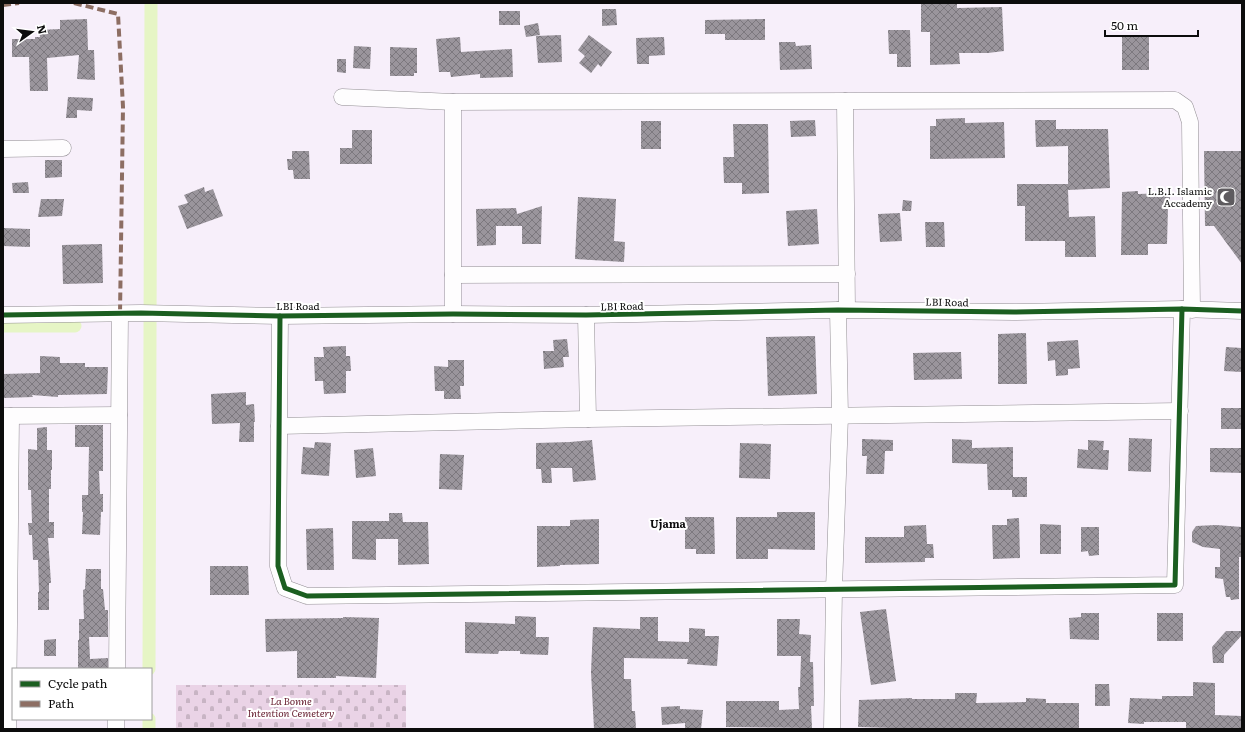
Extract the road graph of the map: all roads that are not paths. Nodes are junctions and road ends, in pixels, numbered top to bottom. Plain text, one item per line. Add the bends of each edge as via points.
1 (342, 97) dead end
2 (845, 101) junction
3 (453, 102) junction
4 (63, 148) dead end
5 (3, 149) edge
6 (847, 274) junction
7 (453, 275) junction
8 (843, 310) junction
9 (1187, 310) junction
10 (1242, 311) edge
11 (120, 314) junction
12 (454, 314) junction
13 (3, 315) edge
14 (586, 315) junction
15 (280, 316) junction
16 (1180, 411) junction
17 (119, 415) junction
18 (7, 416) edge
19 (840, 416) junction
20 (588, 419) junction
21 (279, 426) junction
22 (834, 589) junction
23 (117, 668) edge
24 (8, 729) edge
25 (832, 729) edge

1 - 3 street
2 - 3 street
2 - 6 street
2 - 9 street via 1175,100 1184,107 1190,122
3 - 7 street
4 - 5 street
6 - 7 street
6 - 8 street
7 - 12 street
8 - 9 street, LBI Road
8 - 14 street, LBI Road
8 - 19 street
9 - 10 street, LBI Road
9 - 16 street
11 - 13 street, LBI Road
11 - 15 street, LBI Road
11 - 17 street
12 - 14 street, LBI Road
12 - 15 street, LBI Road
14 - 20 street
15 - 21 street
16 - 19 street
16 - 22 street via 1175,586
17 - 18 street
17 - 23 street
18 - 24 street
19 - 20 street
19 - 22 street
20 - 21 street
21 - 22 street via 278,566 285,588 307,596
22 - 25 street

